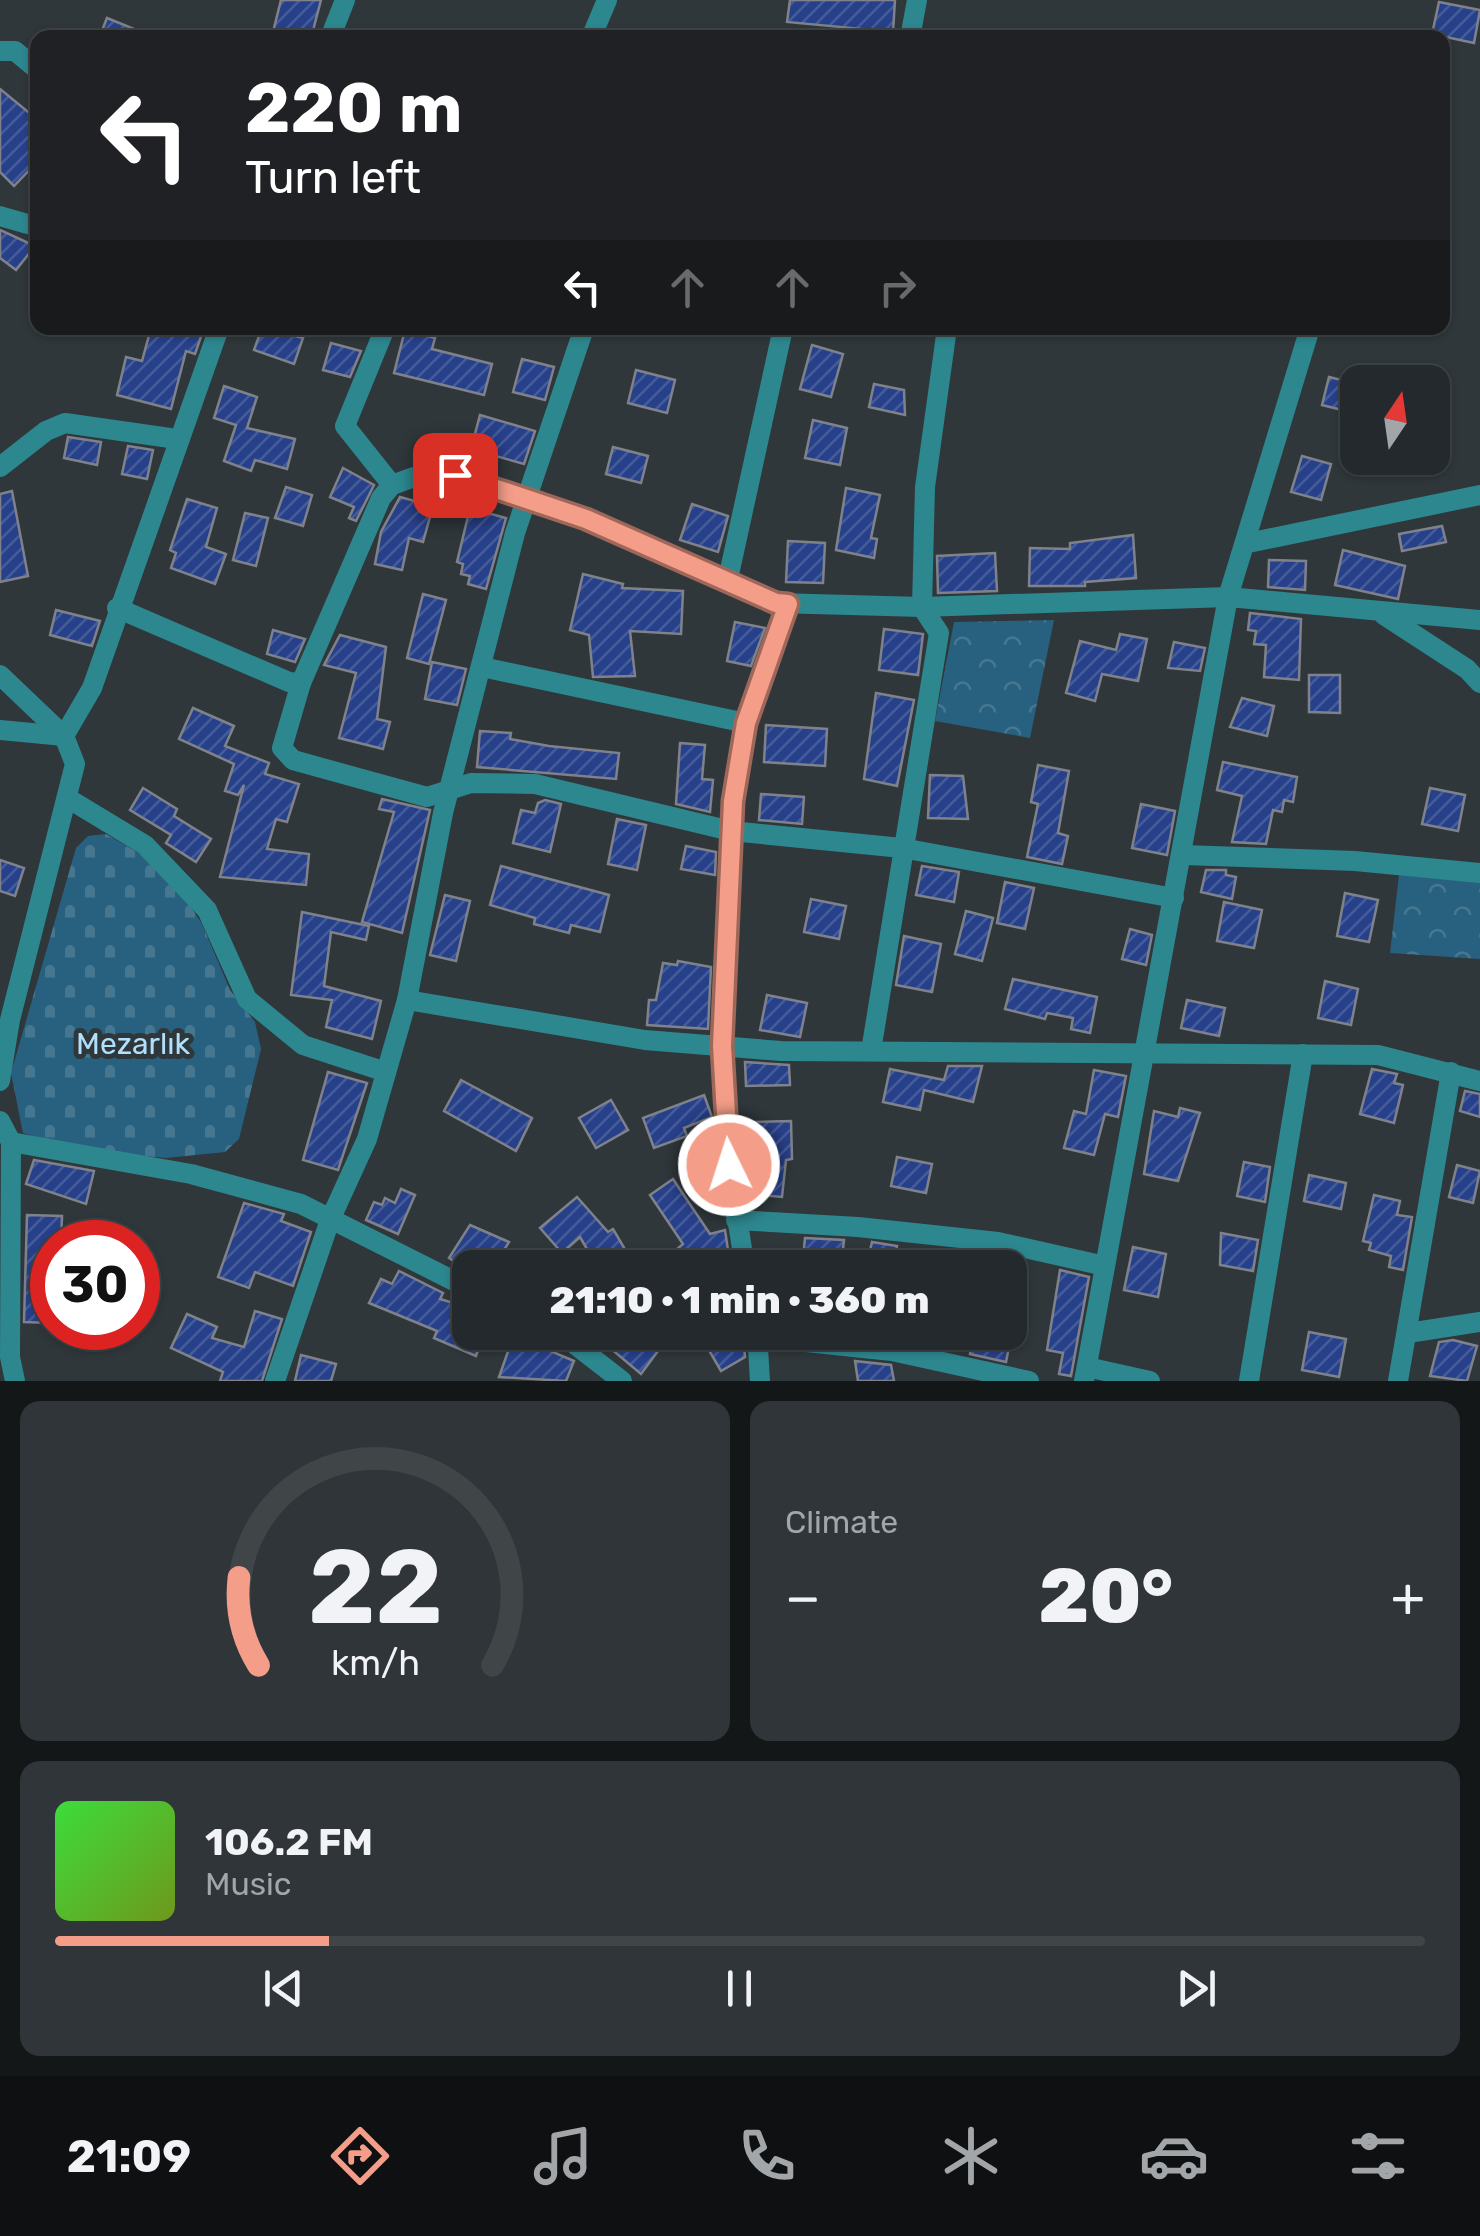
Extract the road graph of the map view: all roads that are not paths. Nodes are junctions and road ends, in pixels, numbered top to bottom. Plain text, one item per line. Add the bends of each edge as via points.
1 (345, 0) edge
2 (607, 0) edge
3 (916, 0) edge
4 (333, 30) edge
5 (594, 30) edge
6 (911, 30) edge
7 (0, 51) edge
8 (30, 63) edge
9 (0, 216) edge
10 (30, 225) edge
11 (216, 335) edge
12 (382, 335) edge
13 (582, 335) edge
14 (781, 335) edge
15 (946, 335) edge
16 (1308, 335) edge
17 (178, 438) junction
18 (0, 466) edge
19 (392, 484) junction
20 (1480, 495) edge
21 (530, 498) junction
22 (1248, 543) junction
23 (728, 579) junction
24 (1228, 597) junction
25 (788, 604) junction
26 (922, 607) junction
27 (117, 608) junction
28 (1379, 612) junction
29 (1480, 620) edge
30 (482, 667) junction
31 (0, 675) edge
32 (301, 683) junction
33 (1480, 683) edge
34 (746, 723) junction
35 (0, 730) edge
36 (64, 736) junction
37 (450, 790) junction
38 (68, 799) junction
39 (731, 831) junction
40 (902, 848) junction
41 (1182, 855) junction
42 (1480, 873) edge
43 (1174, 898) junction
44 (406, 1000) junction
45 (722, 1046) junction
46 (871, 1051) junction
47 (1144, 1051) junction
48 (1303, 1054) junction
49 (386, 1072) junction
50 (1451, 1072) junction
51 (0, 1081) edge
52 (1480, 1082) edge
53 (0, 1121) edge
54 (12, 1142) junction
55 (330, 1220) junction
56 (736, 1220) junction
57 (742, 1250) edge
58 (1106, 1266) junction
59 (452, 1280) edge
60 (1480, 1322) edge
61 (1408, 1334) junction
62 (582, 1350) edge
63 (759, 1350) edge
64 (884, 1350) edge
65 (1086, 1374) edge
66 (15, 1381) edge
67 (275, 1381) edge
68 (622, 1381) edge
69 (760, 1381) edge
70 (1029, 1381) edge
71 (1150, 1381) edge
72 (1249, 1381) edge
73 (1398, 1381) edge

1 - 4 street
2 - 5 street
3 - 6 street
7 - 8 street via 16,51
9 - 10 street
11 - 17 street
12 - 19 street via 345,426
13 - 21 street
14 - 23 street
15 - 26 street via 925,487
16 - 22 street
17 - 18 street via 74,421 46,431
17 - 27 street
19 - 21 street via 455,475
19 - 32 street via 380,498
20 - 22 street
21 - 23 street
21 - 30 street via 514,533
22 - 24 street
23 - 25 street
24 - 26 street
24 - 28 street
24 - 41 street
25 - 26 street
25 - 34 street
26 - 40 street via 939,633
27 - 32 street
27 - 36 street via 92,688
28 - 29 street
28 - 33 street via 1468,668
30 - 34 street
30 - 37 street
31 - 36 street
32 - 37 street via 282,748 293,760 427,797
34 - 39 street
35 - 36 street
36 - 38 street via 75,764
37 - 39 street via 470,783 535,784
37 - 44 street
38 - 49 street via 144,845 208,910 247,999 303,1045
38 - 51 street
39 - 40 street
39 - 45 street
40 - 43 street
40 - 46 street
41 - 42 street
41 - 43 street
43 - 47 street
44 - 45 street via 503,1020
44 - 49 street
45 - 46 street
45 - 56 street
46 - 47 street
47 - 48 street
47 - 58 street
48 - 50 street via 1378,1055
48 - 72 street
49 - 55 street via 367,1138
50 - 52 street
50 - 61 street
53 - 54 street
54 - 55 street via 191,1174 301,1204
54 - 66 street
55 - 59 street
55 - 67 street
56 - 57 street
56 - 58 street via 998,1242
58 - 65 street
60 - 61 street
61 - 73 street
62 - 68 street
63 - 69 street
64 - 70 street
65 - 71 street

